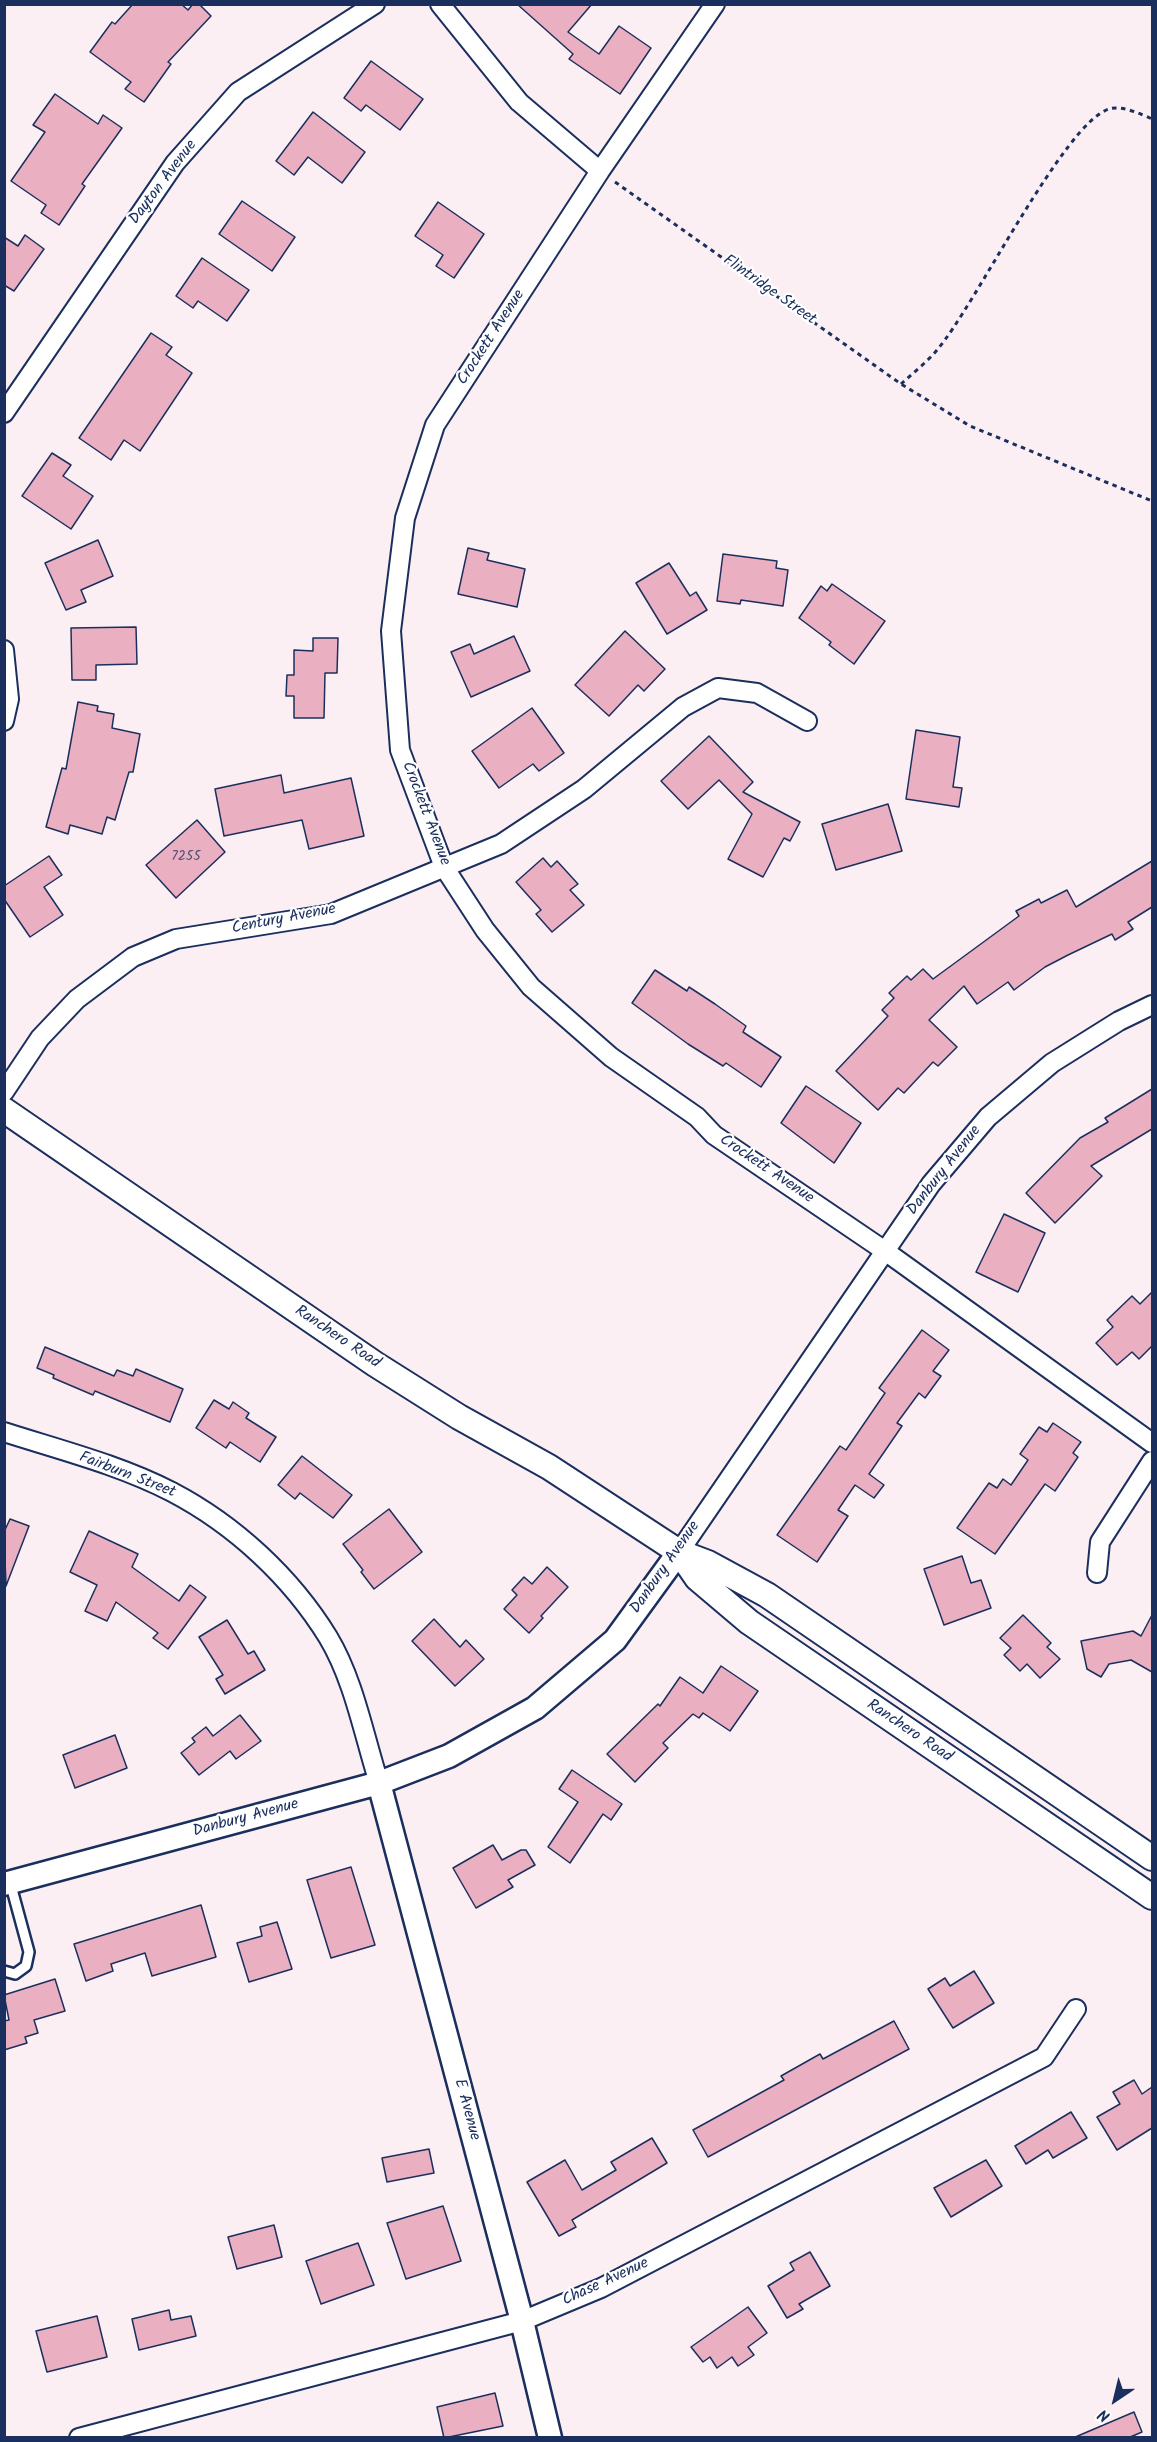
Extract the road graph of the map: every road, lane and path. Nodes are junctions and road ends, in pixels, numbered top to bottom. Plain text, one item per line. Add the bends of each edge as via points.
1 (375, 4) edge
2 (440, 4) edge
3 (715, 4) edge
4 (1152, 119) edge
5 (600, 171) junction
6 (901, 384) junction
7 (4, 413) edge
8 (1152, 501) edge
9 (4, 650) edge
10 (4, 721) edge
11 (807, 721) dead end
12 (444, 867) junction
13 (1152, 1005) edge
14 (4, 1092) edge
15 (4, 1110) edge
16 (885, 1251) junction
17 (4, 1432) edge
18 (1152, 1443) edge
19 (1152, 1461) edge
20 (679, 1552) junction
21 (1096, 1573) dead end
22 (379, 1784) junction
23 (1152, 1858) edge
24 (7, 1883) edge
25 (1152, 1897) edge
26 (4, 1971) edge
27 (1076, 2009) dead end
28 (522, 2321) junction
29 (79, 2438) edge
30 (550, 2438) edge

1 - 7 street, Dayton Avenue via 238,92 175,163
2 - 5 street via 519,102
3 - 5 street, Crockett Avenue
4 - 6 path via 1136,112 1110,109 1089,121 938,349
5 - 6 path, Flintridge Street
5 - 12 street, Crockett Avenue via 435,425 405,518 391,631 400,750
6 - 8 path, Flintridge Street via 970,426
9 - 10 street via 9,699
11 - 12 street, Century Avenue via 757,693 718,688 683,707 584,789 501,844
12 - 14 street, Century Avenue via 331,914 176,939 133,957 77,999 40,1038
12 - 16 street, Crockett Avenue via 507,960 531,987 611,1057 697,1117 714,1135
13 - 16 street, Danbury Avenue via 1052,1063 988,1117 932,1184
15 - 20 main road, Ranchero Road via 375,1364 549,1467
16 - 18 street, Crockett Avenue
16 - 20 street, Danbury Avenue
17 - 22 street, Fairburn Street via 171,1491 205,1511 271,1565 328,1638 349,1685
19 - 21 street via 1100,1542
20 - 22 street, Danbury Avenue via 615,1640 535,1708 449,1756
20 - 23 main road, Ranchero Road via 767,1595
20 - 25 main road, Ranchero Road via 697,1578 749,1622
22 - 24 street, Danbury Avenue
22 - 28 street, E Avenue
24 - 26 lane via 29,1952 26,1966 15,1974
27 - 28 street, Chase Avenue via 1044,2057 601,2288
28 - 29 street, Chase Avenue
28 - 30 street, E Avenue

